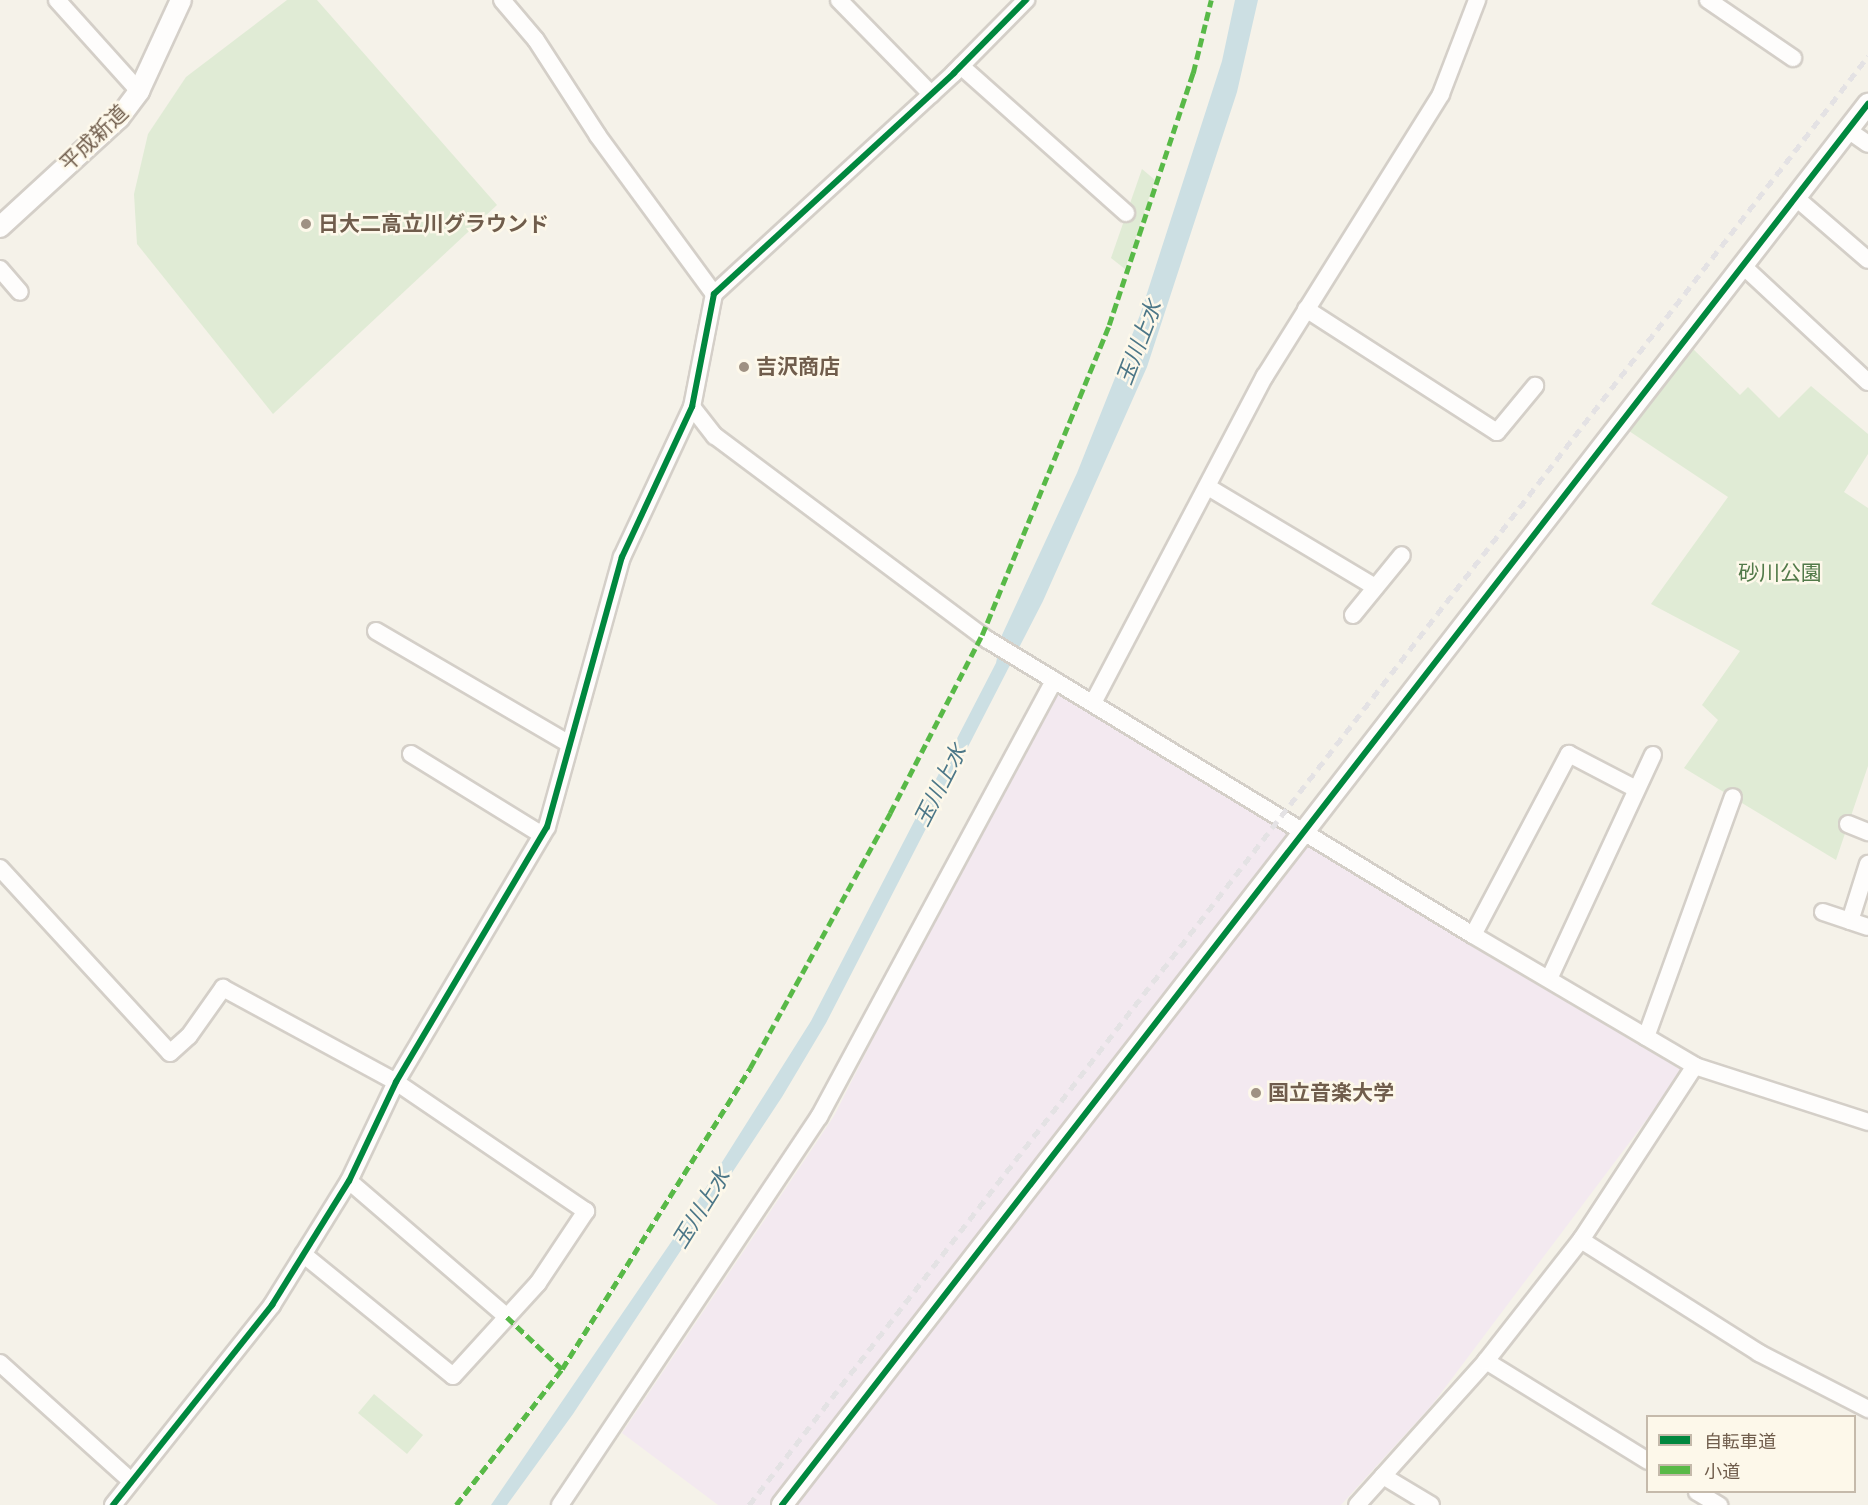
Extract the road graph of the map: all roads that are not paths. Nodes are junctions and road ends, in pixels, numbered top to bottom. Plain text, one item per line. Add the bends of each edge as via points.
1 (57, 0) edge
2 (181, 0) edge
3 (502, 0) edge
4 (839, 0) edge
5 (1026, 0) edge
6 (1477, 0) edge
7 (1708, 0) edge
8 (1792, 58) dead end
9 (961, 66) junction
10 (140, 91) junction
11 (931, 94) junction
12 (1868, 104) edge
13 (1848, 130) junction
14 (1868, 144) edge
15 (1795, 197) junction
16 (1126, 213) dead end
17 (1, 224) edge
18 (1868, 260) edge
19 (1742, 265) junction
20 (0, 269) edge
21 (20, 292) dead end
22 (714, 294) junction
23 (1306, 309) junction
24 (1866, 376) edge
25 (1535, 386) dead end
26 (692, 407) junction
27 (1208, 487) junction
28 (1402, 555) dead end
29 (1375, 587) junction
30 (1353, 615) dead end
31 (376, 631) dead end
32 (1054, 680) junction
33 (1093, 703) junction
34 (569, 744) junction
35 (411, 754) dead end
36 (1653, 755) dead end
37 (1636, 789) junction
38 (1732, 797) dead end
39 (1848, 824) dead end
40 (1304, 831) junction
41 (1868, 831) edge
42 (542, 835) junction
43 (1868, 864) edge
44 (0, 868) edge
45 (1823, 912) dead end
46 (1850, 921) junction
47 (1868, 927) edge
48 (1473, 935) junction
49 (1549, 979) junction
50 (1646, 1037) junction
51 (1695, 1066) junction
52 (396, 1082) junction
53 (1868, 1122) edge
54 (348, 1181) junction
55 (1581, 1240) junction
56 (303, 1254) junction
57 (507, 1317) junction
58 (1486, 1361) junction
59 (0, 1363) edge
60 (1868, 1409) edge
61 (1646, 1460) edge
62 (1383, 1476) junction
63 (130, 1481) junction
64 (1700, 1493) edge
65 (112, 1505) edge
66 (560, 1505) edge
67 (782, 1505) edge
68 (1357, 1505) edge
69 (1431, 1505) edge
70 (1719, 1505) edge

1 - 10 street
2 - 10 street, 平成新道
3 - 22 street via 536,40 598,136
4 - 11 street
5 - 9 street
6 - 23 street via 1441,94
7 - 8 street
9 - 11 street
9 - 16 street
10 - 17 street, 平成新道 via 119,118
11 - 22 street
12 - 13 street
13 - 14 street
13 - 15 street
15 - 18 street
15 - 19 street
19 - 24 street
19 - 40 street
20 - 21 street
22 - 26 street
23 - 25 street via 1497,432
23 - 27 street via 1265,376
26 - 32 street via 715,436 988,640
26 - 34 street via 622,557
27 - 29 street
27 - 33 street
28 - 29 street
29 - 30 street
31 - 34 street
32 - 33 street
32 - 66 street via 819,1117
33 - 40 street
34 - 42 street
35 - 42 street
36 - 37 street
37 - 48 street via 1569,754
37 - 49 street
38 - 50 street
39 - 41 street
40 - 48 street
40 - 67 street
42 - 52 street
43 - 46 street
44 - 52 street via 170,1053 189,1036 223,988
45 - 46 street
46 - 47 street
48 - 49 street
49 - 50 street
50 - 51 street
51 - 53 street
51 - 55 street
52 - 54 street
52 - 57 street via 586,1211 538,1283
54 - 56 street
54 - 57 street
55 - 58 street
55 - 60 street via 1759,1353
56 - 57 street via 453,1376
56 - 63 street via 272,1305
58 - 61 street
58 - 62 street
59 - 63 street
62 - 68 street
62 - 69 street
63 - 65 street
64 - 70 street

